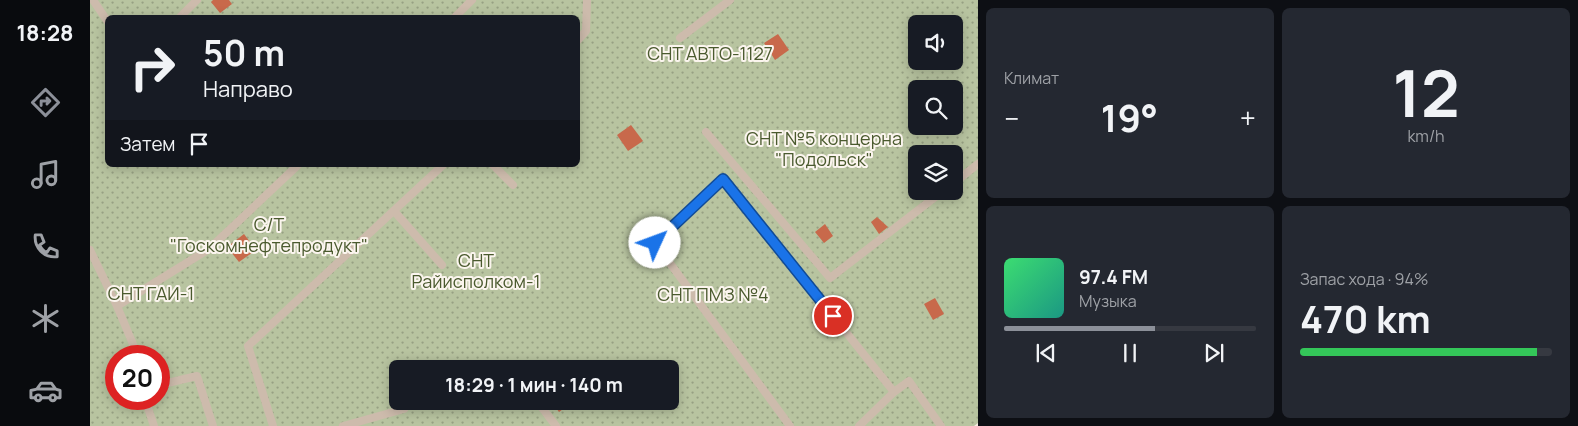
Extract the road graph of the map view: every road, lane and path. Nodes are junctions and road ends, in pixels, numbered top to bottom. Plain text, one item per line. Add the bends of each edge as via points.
1 (93, 0) edge
2 (198, 0) edge
3 (472, 0) edge
4 (587, 0) edge
5 (730, 0) edge
6 (182, 15) edge
7 (457, 15) edge
8 (105, 18) edge
9 (580, 38) edge
10 (680, 38) dead end
11 (706, 132) dead end
12 (978, 164) edge
13 (296, 167) edge
14 (441, 167) edge
15 (494, 167) edge
16 (963, 176) edge
17 (513, 185) dead end
18 (931, 200) edge
19 (394, 211) junction
20 (90, 250) edge
21 (442, 266) dead end
22 (117, 306) junction
23 (133, 345) edge
24 (170, 382) edge
25 (894, 392) junction
26 (149, 410) edge
27 (400, 410) edge
28 (544, 410) edge
29 (154, 426) edge
30 (213, 426) edge
31 (273, 426) edge
32 (343, 426) edge
33 (556, 426) edge
34 (790, 426) edge
35 (860, 426) edge
36 (941, 426) edge

1 - 8 lane
2 - 6 lane
3 - 7 lane
4 - 9 lane via 586,31
5 - 10 lane
11 - 18 lane via 830,278
12 - 16 lane
13 - 22 lane via 209,249
14 - 19 lane
15 - 17 lane
19 - 21 lane
19 - 31 lane via 248,346
20 - 22 lane
22 - 23 lane
24 - 30 lane via 197,376
25 - 34 lane via 723,179 655,243
25 - 35 lane
25 - 36 lane via 909,381
26 - 29 lane
27 - 32 lane
28 - 33 lane

